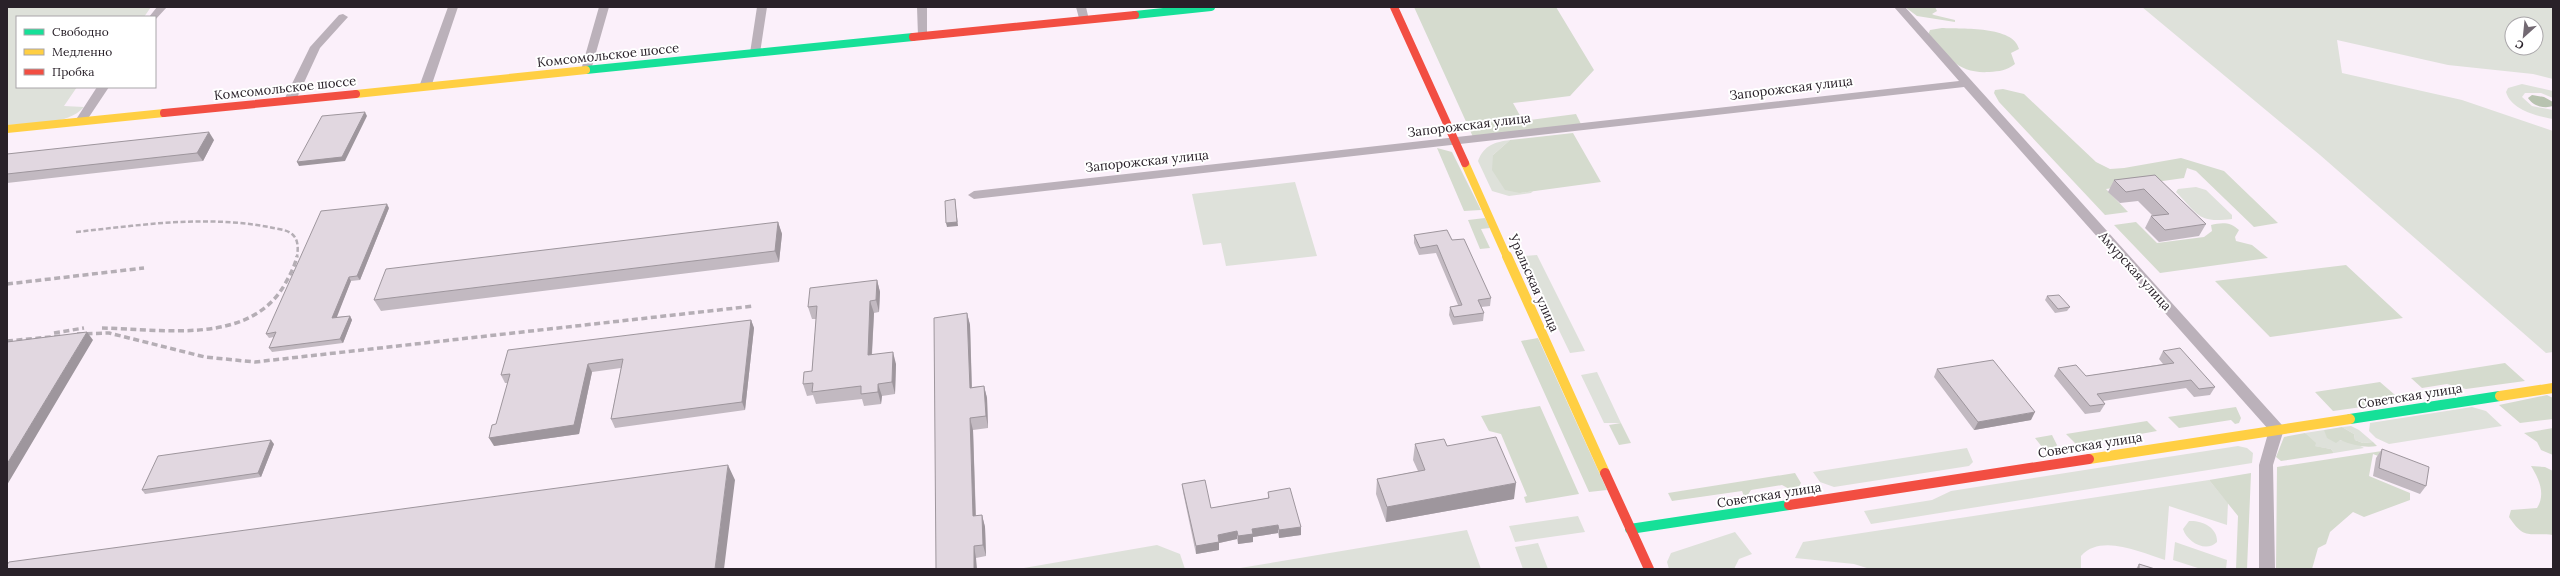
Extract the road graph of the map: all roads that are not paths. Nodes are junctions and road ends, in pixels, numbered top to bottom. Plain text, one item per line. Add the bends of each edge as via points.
1 (162, 7) edge
2 (453, 7) edge
3 (604, 7) edge
4 (762, 7) edge
5 (922, 7) edge
6 (1081, 7) edge
7 (1211, 7) edge
8 (1394, 7) edge
9 (1899, 7) edge
10 (155, 16) edge
11 (343, 17) dead end
12 (1084, 20) junction
13 (923, 36) junction
14 (755, 53) junction
15 (586, 70) junction
16 (1967, 83) junction
17 (425, 87) junction
18 (102, 88) edge
19 (290, 100) junction
20 (80, 121) junction
21 (7, 129) edge
22 (1456, 141) junction
23 (974, 195) dead end
24 (2553, 388) edge
25 (2277, 429) junction
26 (1630, 529) junction
27 (1649, 569) edge
28 (2267, 569) edge

1 - 10 street
2 - 17 street
3 - 15 street
4 - 14 street
5 - 13 street
6 - 12 street
7 - 12 street, Комсомольское шоссе
8 - 22 street, Уральская улица
9 - 16 street, Амурская улица
11 - 19 street via 315,48
12 - 13 street, Комсомольское шоссе
13 - 14 street, Комсомольское шоссе
14 - 15 street, Комсомольское шоссе
15 - 17 street, Комсомольское шоссе
16 - 22 street, Запорожская улица
16 - 25 street, Амурская улица
17 - 19 street, Комсомольское шоссе
18 - 20 street
19 - 20 street, Комсомольское шоссе
20 - 21 street, Комсомольское шоссе
22 - 23 street, Запорожская улица
22 - 26 street, Уральская улица
24 - 25 street, Советская улица
25 - 26 street, Советская улица
25 - 28 street via 2266,465
26 - 27 street, Уральская улица

